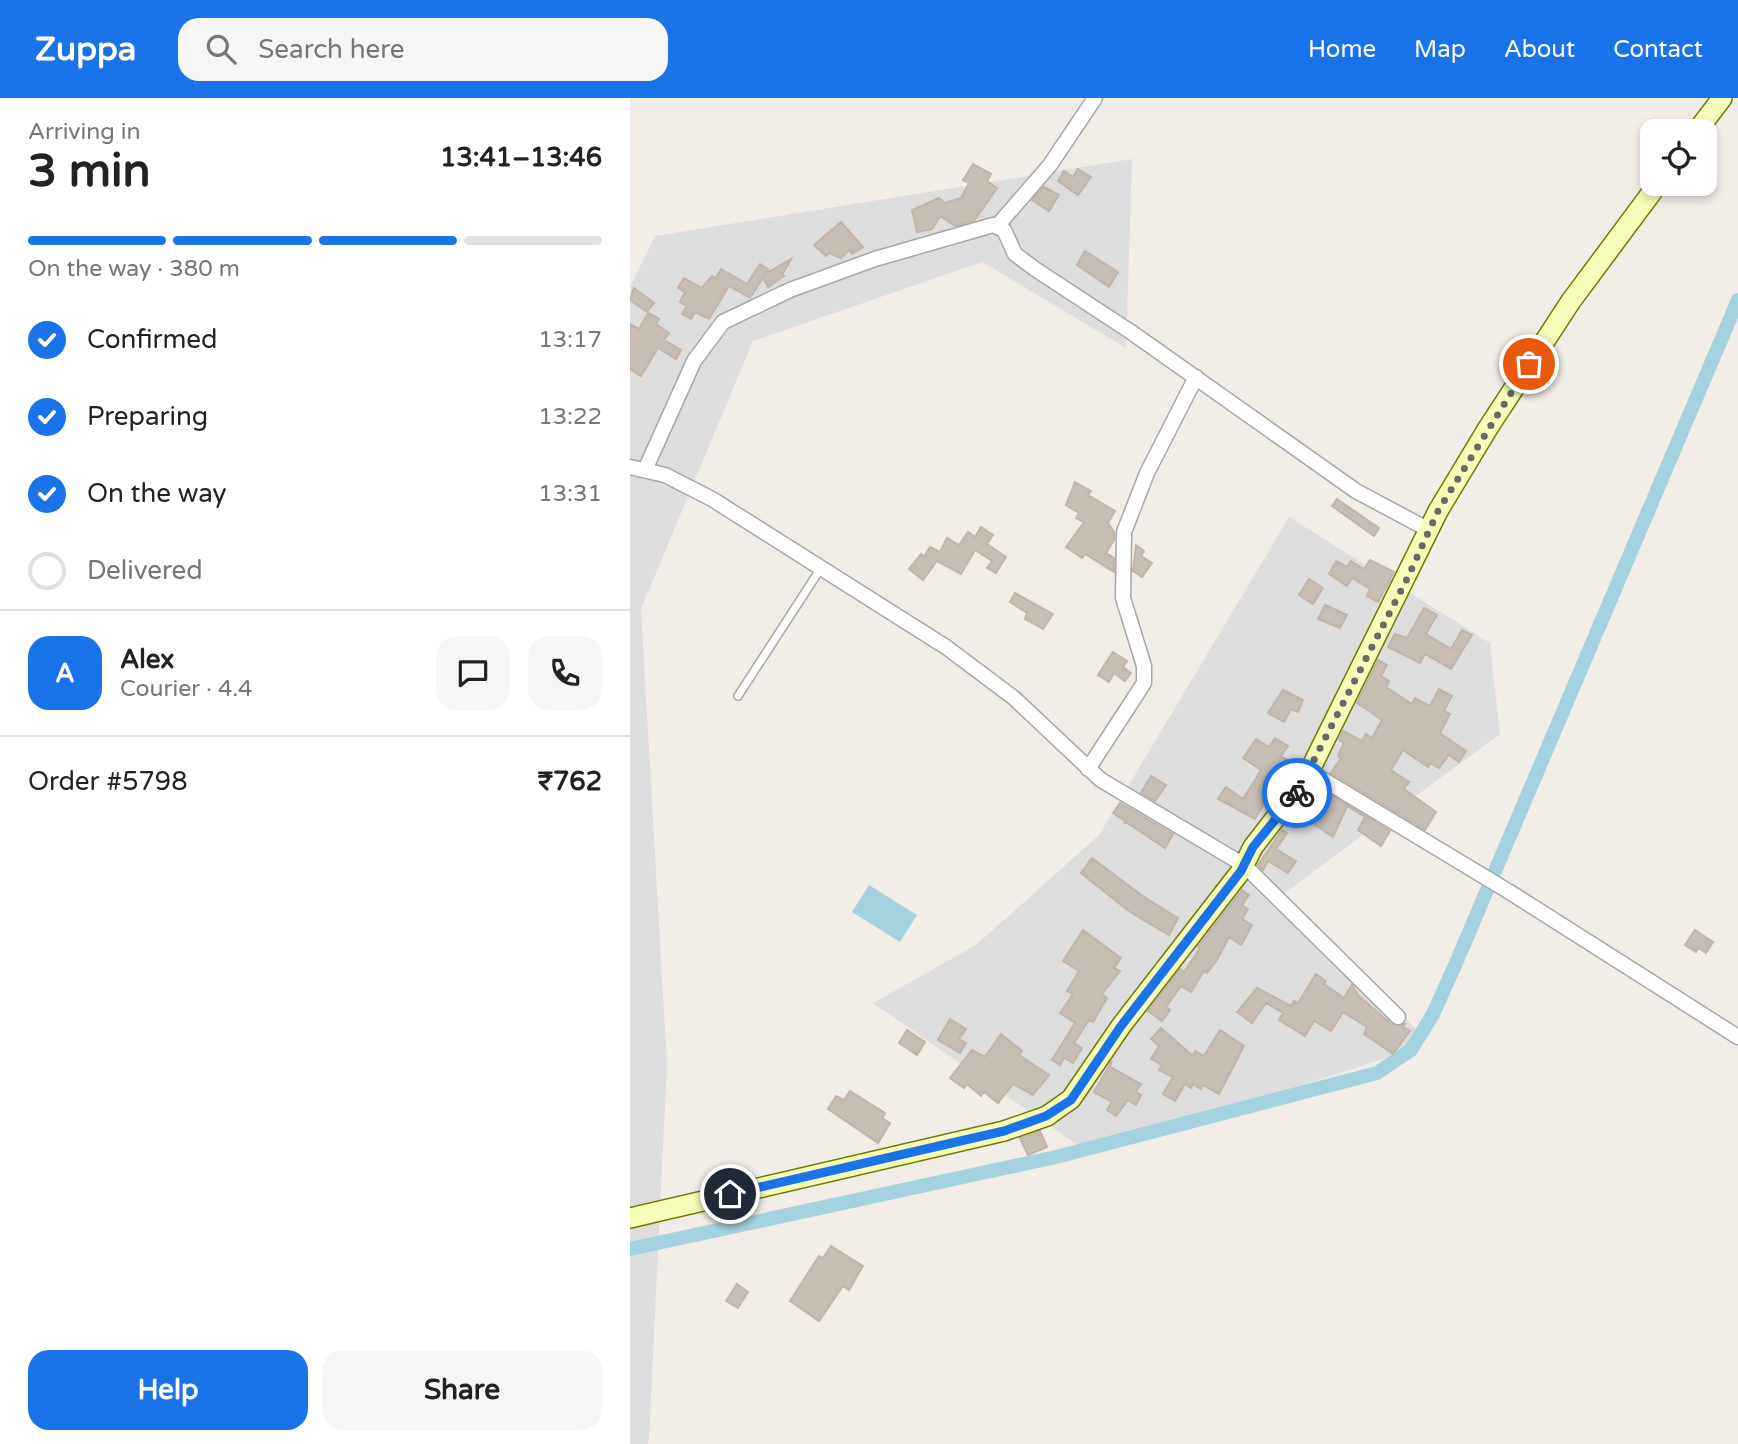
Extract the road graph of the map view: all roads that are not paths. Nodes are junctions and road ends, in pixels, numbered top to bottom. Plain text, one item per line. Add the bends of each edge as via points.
1 (1095, 98) edge
2 (1722, 98) edge
3 (1706, 119) edge
4 (1649, 196) edge
5 (998, 225) junction
6 (1195, 377) junction
7 (637, 469) edge
8 (1429, 530) junction
9 (821, 567) junction
10 (738, 696) dead end
11 (1088, 769) junction
12 (1309, 771) junction
13 (1244, 865) junction
14 (1398, 1017) dead end
15 (1738, 1037) edge
16 (630, 1218) edge

1 - 5 street via 1051,165
2 - 3 street
4 - 8 street via 1571,301 1449,491
5 - 6 street via 1019,258
5 - 7 street via 875,259 790,290 723,322 694,361
6 - 8 street via 1356,491
6 - 11 street via 1147,473 1124,532 1122,588 1144,666 1144,683
7 - 9 street via 665,475 712,499
8 - 12 street
9 - 10 lane
9 - 11 street via 914,625 999,687
11 - 13 street
12 - 13 street
12 - 15 street
13 - 14 street
13 - 16 street via 1121,1026 1075,1095 1055,1112 1004,1131

